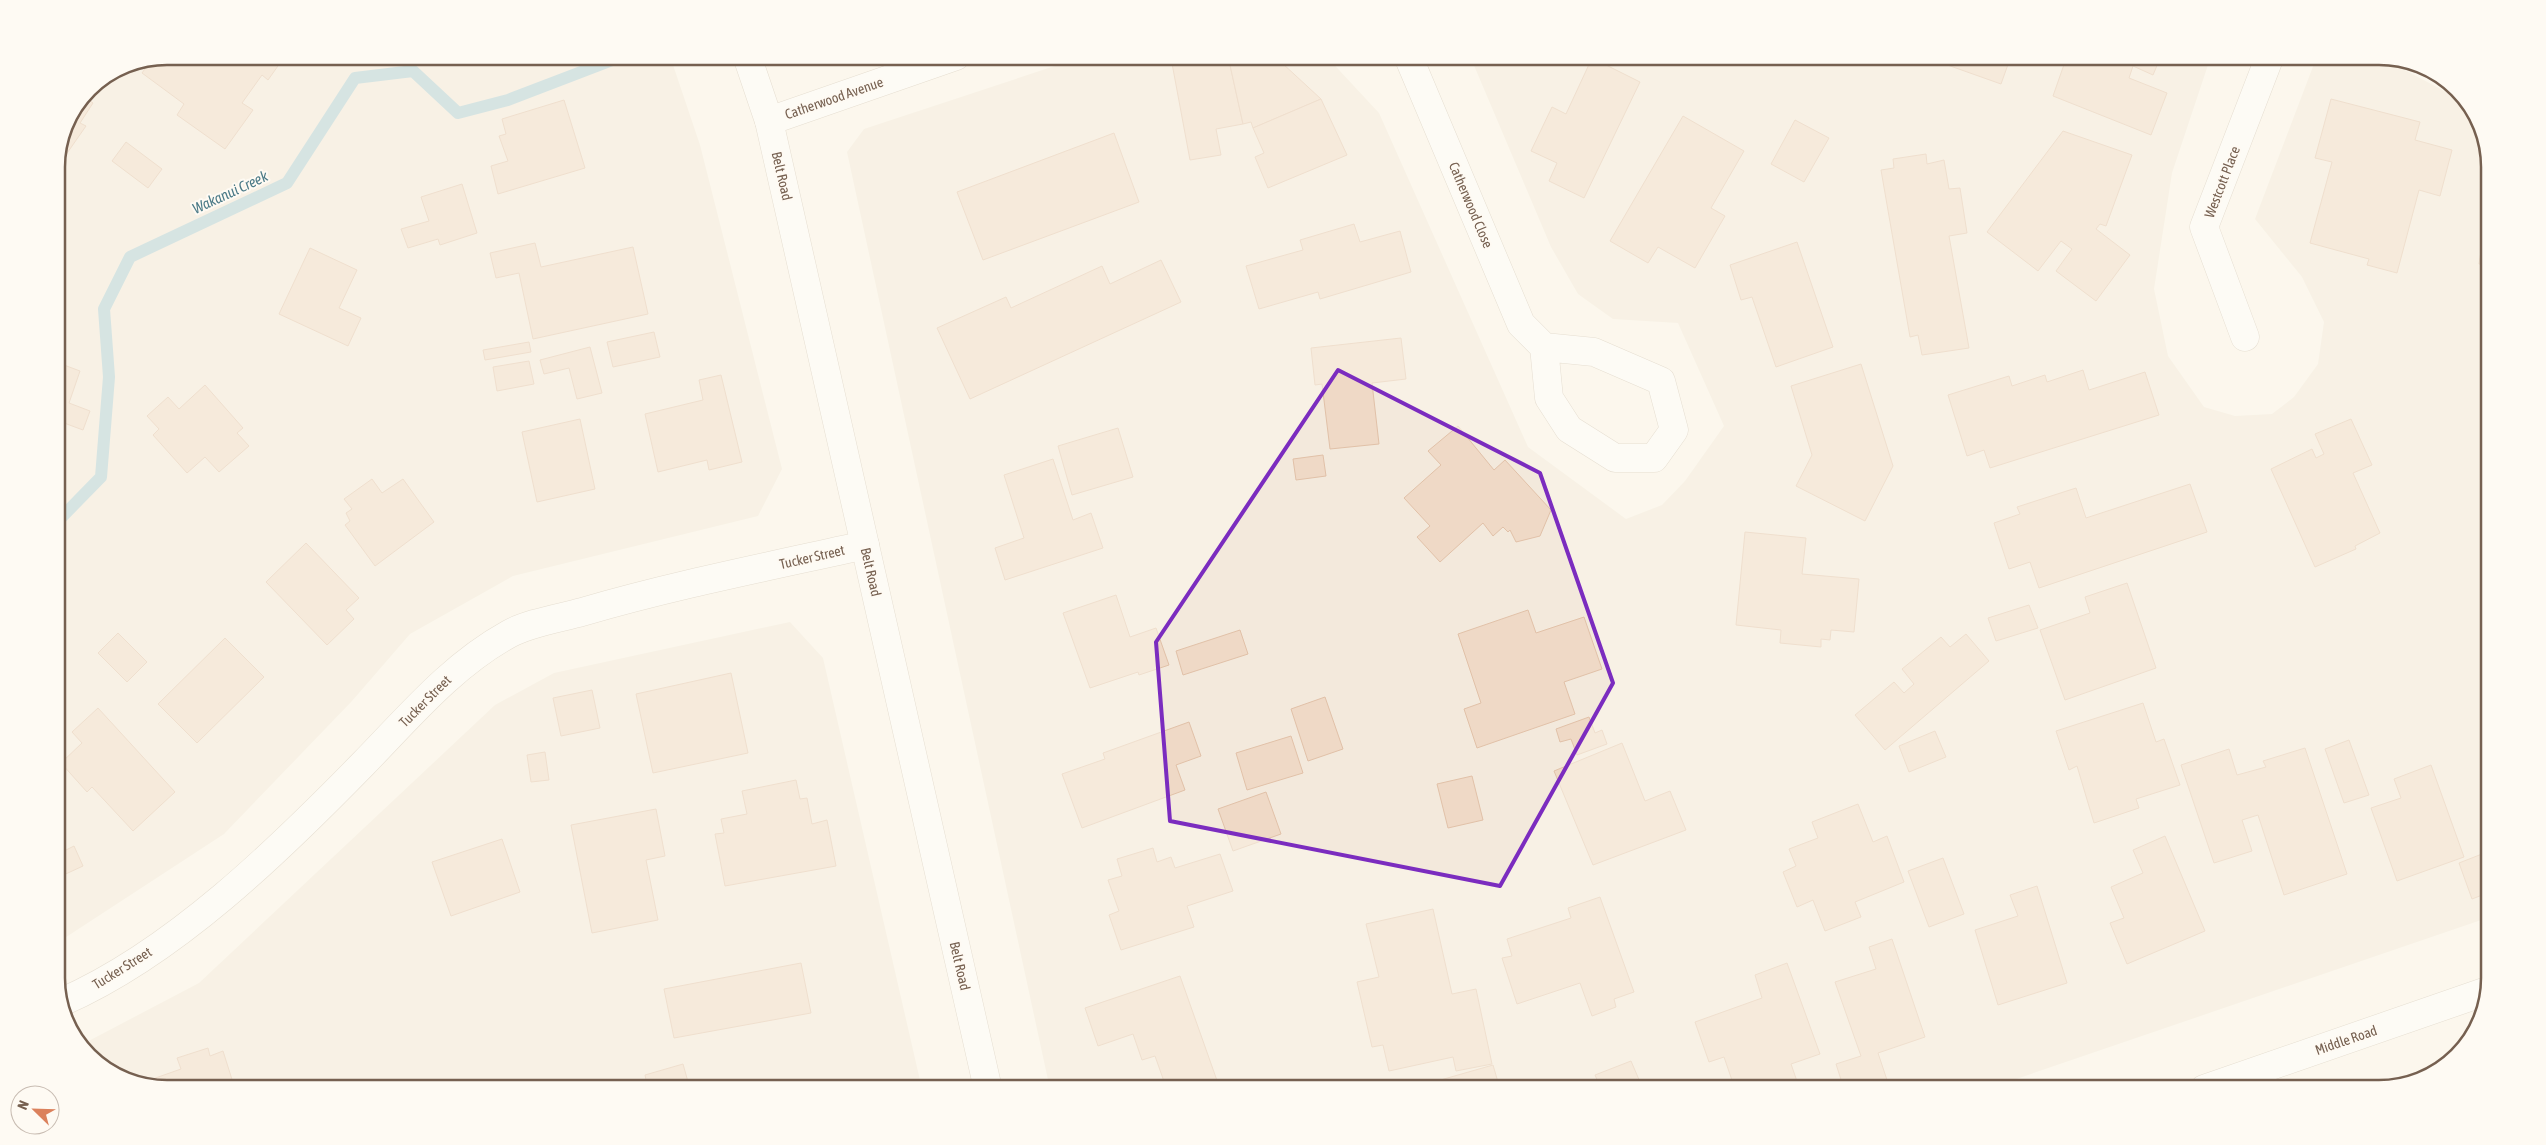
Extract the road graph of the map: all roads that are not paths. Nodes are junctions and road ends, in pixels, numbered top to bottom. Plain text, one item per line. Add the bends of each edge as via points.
1 (750, 65) edge
2 (930, 65) edge
3 (1412, 65) edge
4 (2267, 65) edge
5 (769, 121) junction
6 (2245, 337) dead end
7 (1544, 347) junction
8 (865, 545) junction
9 (2480, 994) edge
10 (67, 1000) edge
11 (986, 1080) edge
12 (2230, 1080) edge

1 - 5 street, Belt Road
2 - 5 street, Catherwood Avenue
3 - 7 street, Catherwood Close via 1521,324
4 - 6 street, Westcott Place via 2204,227
5 - 8 street, Belt Road
7 - 7 street via 1594,352 1661,381 1674,430 1654,458 1615,458 1569,429 1549,398
8 - 10 street, Tucker Street via 612,603 511,633 458,667 302,826 216,902 142,957
8 - 11 street, Belt Road
9 - 12 street, Middle Road

